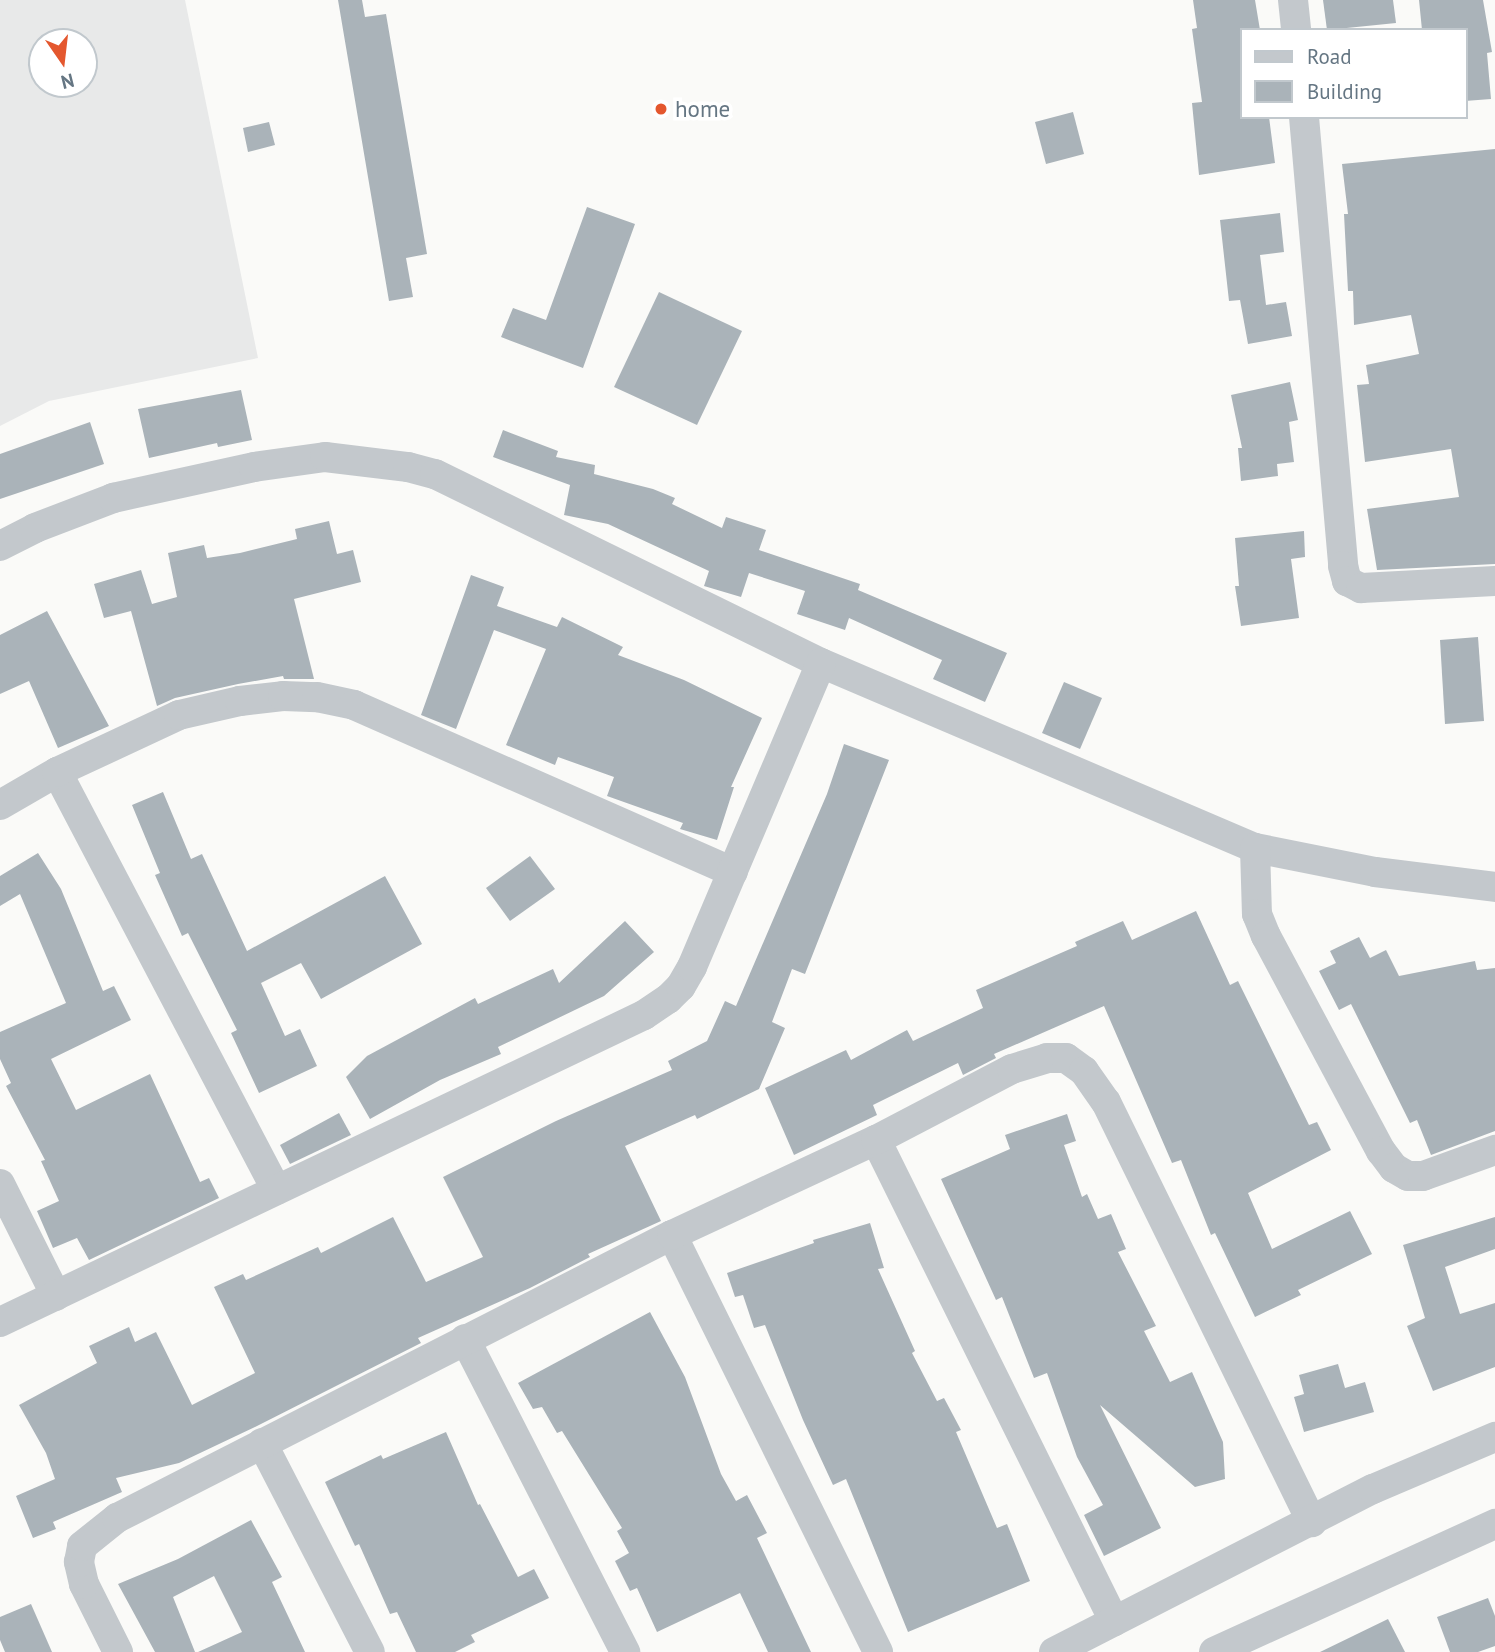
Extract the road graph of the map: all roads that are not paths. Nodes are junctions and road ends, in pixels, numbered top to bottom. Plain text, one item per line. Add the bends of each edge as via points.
1 (1293, 0) edge
2 (1296, 28) edge
3 (1304, 119) edge
4 (0, 545) edge
5 (1495, 581) edge
6 (821, 663) junction
7 (57, 772) junction
8 (0, 805) edge
9 (1255, 848) junction
10 (733, 872) junction
11 (1495, 887) edge
12 (876, 1140) junction
13 (1495, 1150) edge
14 (0, 1184) edge
15 (276, 1190) junction
16 (672, 1235) junction
17 (56, 1296) junction
18 (0, 1322) edge
19 (465, 1339) junction
20 (1495, 1437) edge
21 (262, 1443) junction
22 (1311, 1522) junction
23 (1495, 1524) edge
24 (1114, 1621) junction
25 (118, 1652) edge
26 (370, 1652) edge
27 (625, 1652) edge
28 (878, 1652) edge
29 (1054, 1652) edge
30 (1214, 1652) edge

1 - 2 street
3 - 5 street via 1347,580 1361,588
4 - 6 street via 113,498 254,467 324,457 384,462 435,474
6 - 9 street
6 - 10 street
7 - 8 street
7 - 10 street via 179,715 240,701 317,696 354,705
7 - 15 street
9 - 11 street via 1375,872
9 - 13 street via 1257,914 1266,936 1394,1168 1408,1176 1423,1175
10 - 15 street via 692,967 668,999 644,1015
12 - 16 street
12 - 22 street via 1012,1069 1047,1058 1066,1058 1084,1071 1107,1102
12 - 24 street
14 - 17 street
15 - 17 street
16 - 19 street
16 - 28 street
17 - 18 street
19 - 21 street
19 - 27 street
20 - 22 street via 1373,1489
21 - 25 street via 117,1518 82,1546 79,1562 84,1584
21 - 26 street
22 - 24 street
23 - 30 street
24 - 29 street

